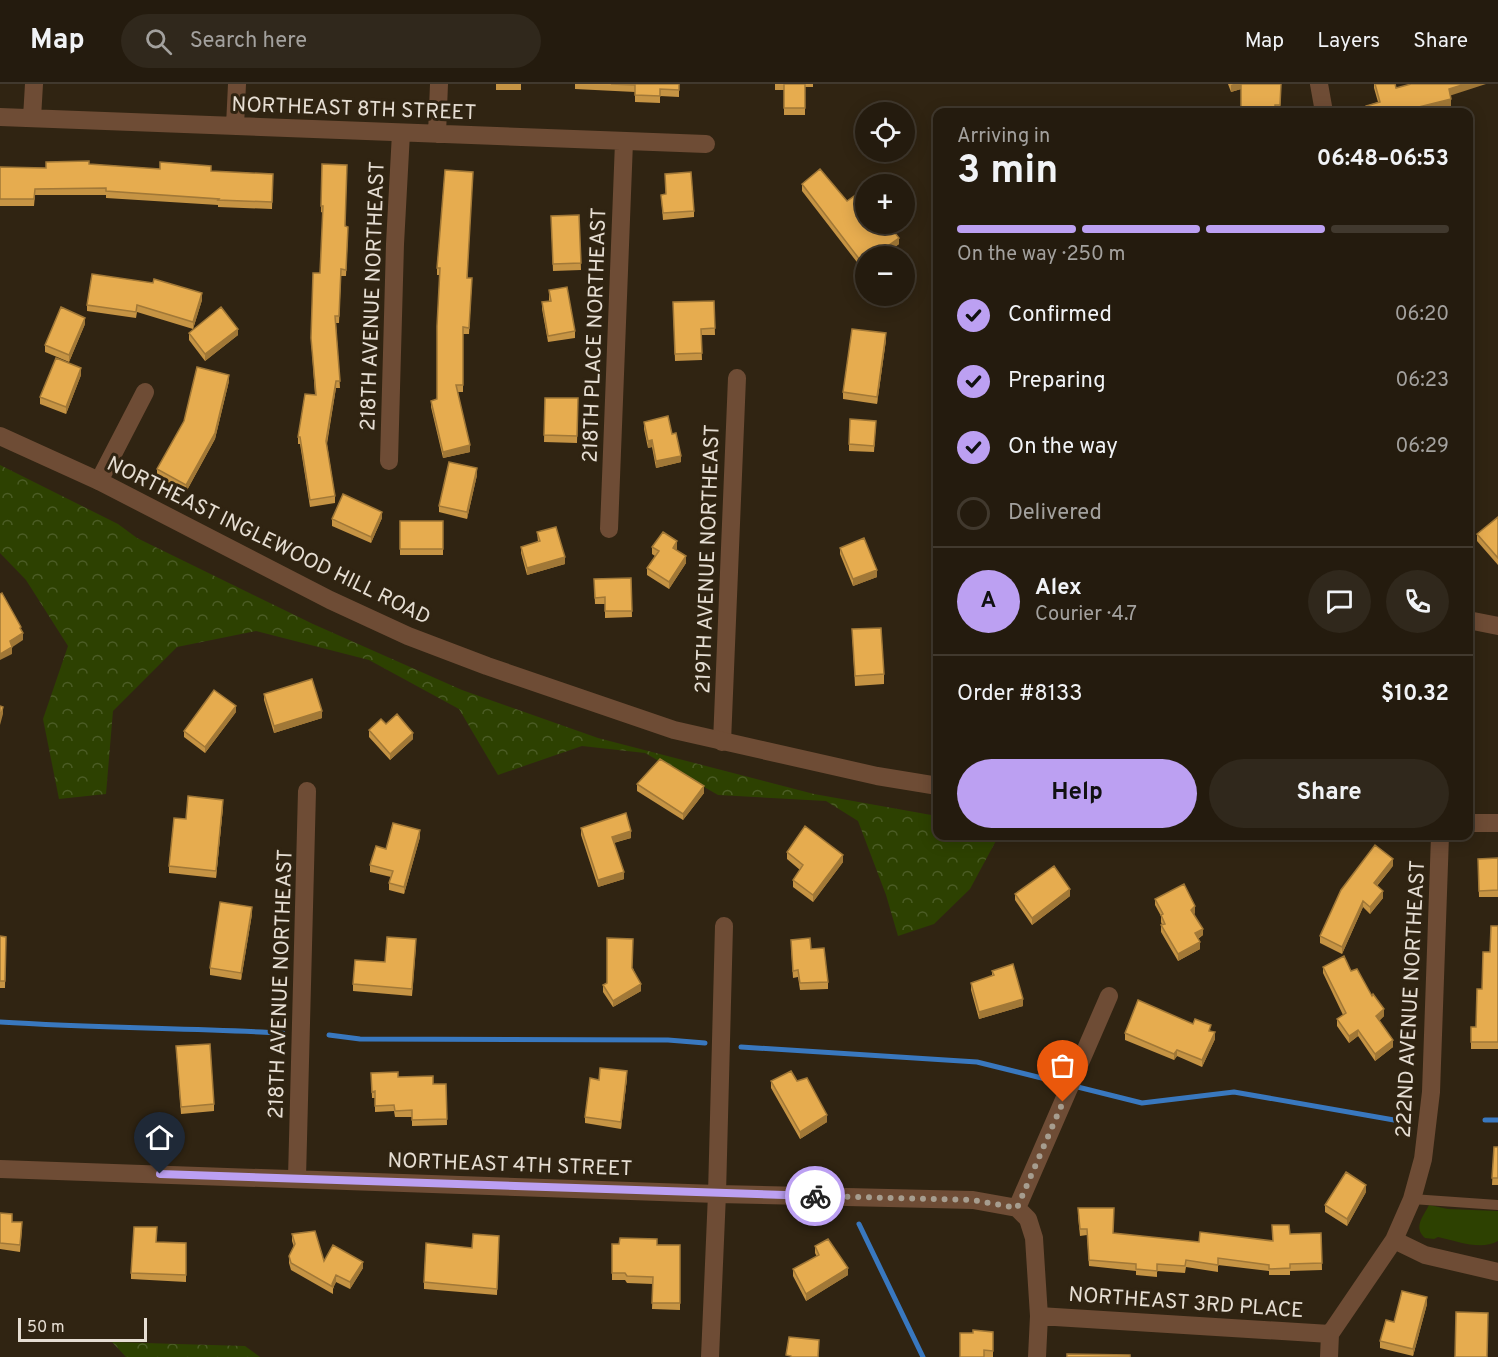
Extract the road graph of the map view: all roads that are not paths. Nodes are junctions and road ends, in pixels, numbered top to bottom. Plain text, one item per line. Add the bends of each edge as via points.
1 (34, 84) edge
2 (237, 84) edge
3 (440, 84) edge
4 (1319, 84) edge
5 (1323, 108) edge
6 (0, 117) edge
7 (32, 118) junction
8 (235, 126) junction
9 (401, 133) junction
10 (436, 134) junction
11 (624, 142) junction
12 (706, 144) dead end
13 (737, 378) dead end
14 (144, 392) dead end
15 (0, 436) edge
16 (389, 461) dead end
17 (99, 481) junction
18 (609, 529) dead end
19 (1473, 621) edge
20 (1498, 626) edge
21 (722, 742) junction
22 (933, 785) edge
23 (308, 791) dead end
24 (1473, 823) edge
25 (1498, 823) edge
26 (1440, 840) edge
27 (724, 926) dead end
28 (1109, 996) dead end
29 (0, 1169) edge
30 (297, 1178) junction
31 (717, 1194) junction
32 (1412, 1198) junction
33 (1498, 1205) edge
34 (1017, 1208) junction
35 (1394, 1240) junction
36 (1498, 1272) edge
37 (1039, 1316) junction
38 (1330, 1334) junction
39 (710, 1357) edge
40 (1037, 1357) edge
41 (1329, 1357) edge

1 - 7 street
2 - 8 street
3 - 10 street
4 - 5 street
6 - 7 street, NORTHEAST 8TH STREET
7 - 8 street, NORTHEAST 8TH STREET
8 - 9 street, NORTHEAST 8TH STREET
9 - 10 street, NORTHEAST 8TH STREET
9 - 16 street, 218TH AVENUE NORTHEAST
10 - 11 street, NORTHEAST 8TH STREET
11 - 12 street, NORTHEAST 8TH STREET
11 - 18 street, 218TH PLACE NORTHEAST
13 - 21 street, 219TH AVENUE NORTHEAST
14 - 17 street
15 - 17 street, NORTHEAST INGLEWOOD HILL ROAD
17 - 21 street, NORTHEAST INGLEWOOD HILL ROAD via 408,636 664,727
19 - 20 street
21 - 22 street, NORTHEAST INGLEWOOD HILL ROAD
23 - 30 street, 218TH AVENUE NORTHEAST
24 - 25 street
26 - 32 street, 222ND AVENUE NORTHEAST via 1431,1092 1423,1159
27 - 31 street
28 - 34 street
29 - 30 street, NORTHEAST 4TH STREET
30 - 31 street, NORTHEAST 4TH STREET
31 - 34 street, NORTHEAST 4TH STREET via 973,1200
31 - 39 street
32 - 33 lane
32 - 35 street, 222ND AVENUE NORTHEAST
34 - 37 street via 1028,1219 1034,1238
35 - 36 street via 1425,1255
35 - 38 street, 222ND AVENUE NORTHEAST
37 - 38 street, NORTHEAST 3RD PLACE
37 - 40 street
38 - 41 street

